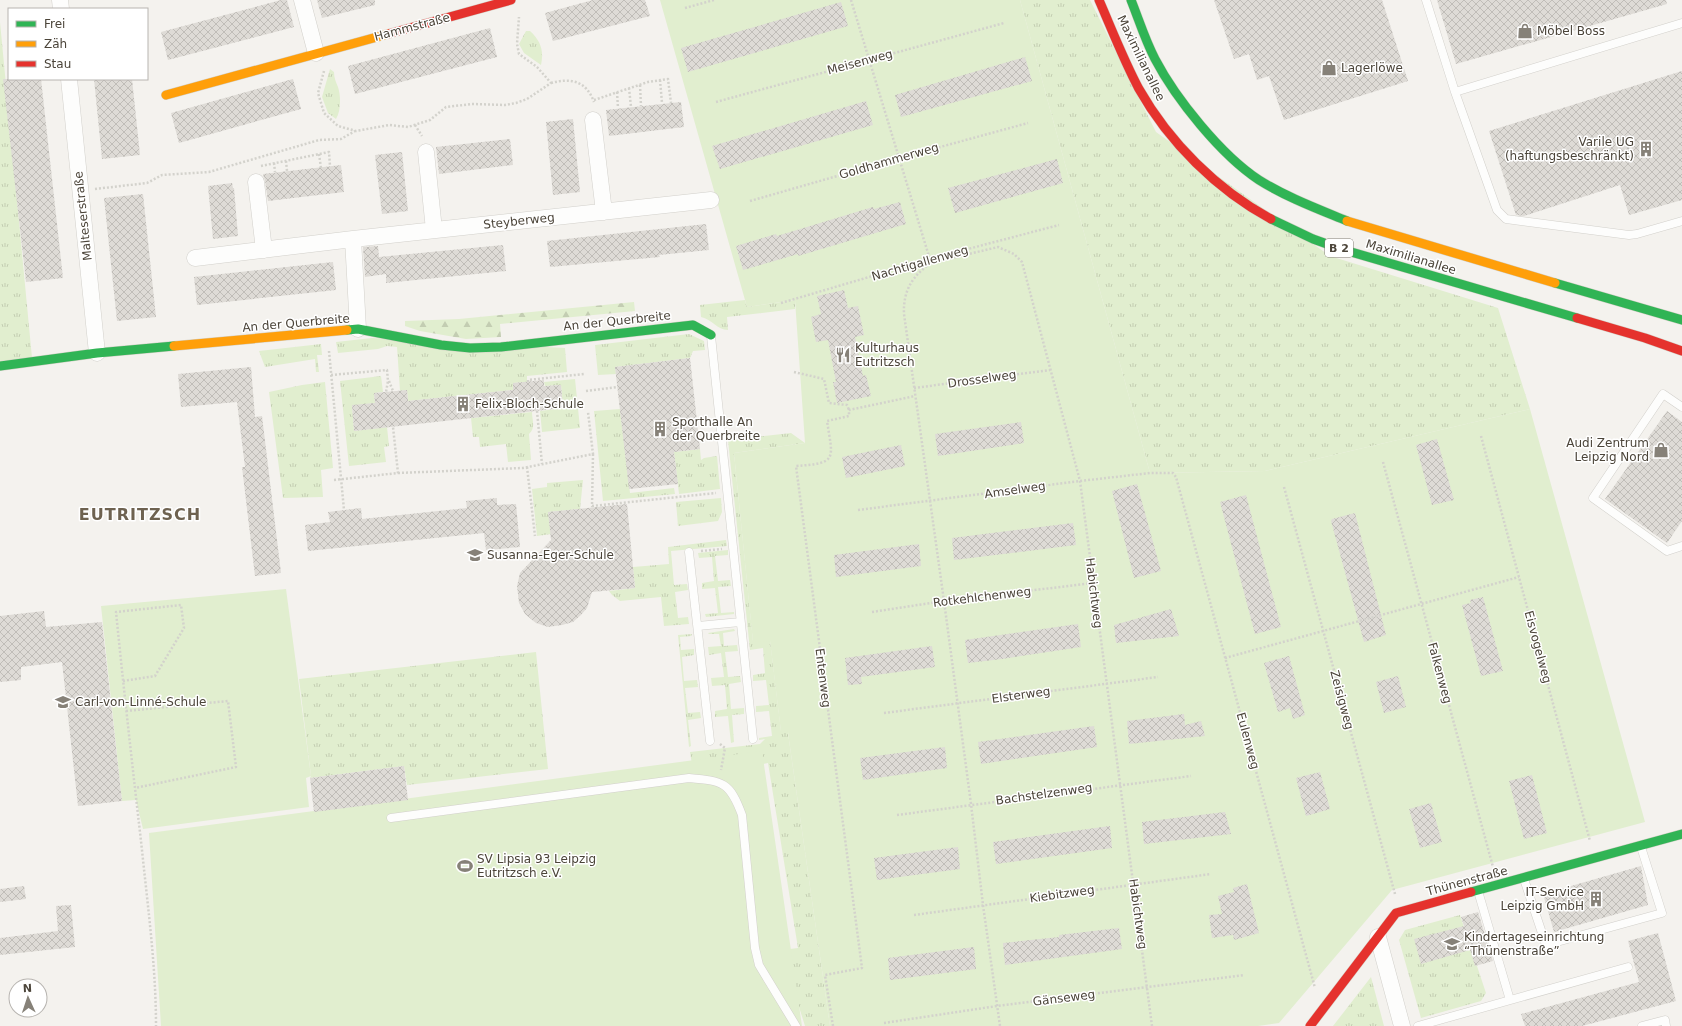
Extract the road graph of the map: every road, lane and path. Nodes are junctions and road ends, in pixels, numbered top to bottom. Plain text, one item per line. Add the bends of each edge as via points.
1 (302, 0) edge
2 (508, 0) edge
3 (714, 0) edge
4 (851, 0) edge
5 (1099, 0) edge
6 (1131, 0) edge
7 (1426, 0) edge
8 (685, 8) dead end
9 (518, 14) dead end
10 (1004, 22) dead end
11 (1682, 23) edge
12 (323, 52) junction
13 (870, 60) junction
14 (68, 80) edge
15 (660, 80) junction
16 (551, 83) junction
17 (640, 85) junction
18 (629, 88) junction
19 (616, 92) junction
20 (1455, 92) junction
21 (166, 94) dead end
22 (594, 100) junction
23 (716, 102) dead end
24 (662, 103) dead end
25 (671, 103) dead end
26 (641, 106) dead end
27 (631, 107) dead end
28 (618, 108) dead end
29 (593, 120) joint
30 (1028, 123) dead end
31 (356, 131) junction
32 (426, 152) dead end
33 (319, 154) junction
34 (253, 158) junction
35 (900, 158) junction
36 (286, 161) junction
37 (254, 163) dead end
38 (274, 163) junction
39 (330, 166) dead end
40 (321, 168) dead end
41 (287, 171) dead end
42 (276, 172) dead end
43 (255, 175) joint
44 (91, 189) dead end
45 (711, 200) dead end
46 (750, 202) dead end
47 (604, 212) junction
48 (1682, 221) edge
49 (1059, 225) dead end
50 (434, 230) junction
51 (353, 239) junction
52 (264, 250) junction
53 (196, 258) dead end
54 (930, 259) junction
55 (931, 263) junction
56 (781, 303) dead end
57 (1682, 320) edge
58 (358, 329) junction
59 (711, 335) joint
60 (328, 348) dead end
61 (1682, 351) edge
62 (97, 353) junction
63 (0, 366) edge
64 (1050, 370) junction
65 (794, 372) dead end
66 (584, 374) dead end
67 (331, 375) junction
68 (388, 381) junction
69 (528, 382) dead end
70 (617, 387) dead end
71 (914, 388) junction
72 (393, 391) dead end
73 (586, 391) dead end
74 (386, 392) dead end
75 (915, 396) junction
76 (1682, 407) edge
77 (849, 410) junction
78 (537, 411) dead end
79 (588, 412) dead end
80 (393, 427) dead end
81 (1481, 436) dead end
82 (593, 454) junction
83 (1383, 462) dead end
84 (542, 464) junction
85 (527, 467) junction
86 (398, 473) junction
87 (1173, 473) joint
88 (341, 479) junction
89 (334, 480) dead end
90 (1080, 481) junction
91 (1284, 487) dead end
92 (727, 492) junction
93 (930, 501) junction
94 (344, 510) dead end
95 (858, 510) dead end
96 (535, 536) dead end
97 (1682, 546) edge
98 (732, 548) junction
99 (689, 552) joint
100 (1519, 577) junction
101 (1093, 583) junction
102 (944, 601) junction
103 (1421, 603) junction
104 (872, 612) dead end
105 (740, 622) junction
106 (698, 626) junction
107 (1323, 630) junction
108 (1225, 658) junction
109 (1158, 677) dead end
110 (122, 681) junction
111 (1106, 683) junction
112 (958, 704) junction
113 (126, 711) junction
114 (884, 713) dead end
115 (753, 739) dead end
116 (710, 741) joint
117 (1191, 776) dead end
118 (718, 782) junction
119 (1120, 784) junction
120 (135, 788) junction
121 (971, 804) junction
122 (897, 815) dead end
123 (391, 818) dead end
124 (1682, 834) edge
125 (1641, 845) junction
126 (1595, 858) junction
127 (1211, 874) dead end
128 (1524, 878) junction
129 (1134, 884) junction
130 (1498, 885) junction
131 (1478, 890) junction
132 (982, 905) junction
133 (1400, 912) junction
134 (914, 915) dead end
135 (1378, 937) junction
136 (1628, 967) dead end
137 (1244, 975) dead end
138 (1148, 988) junction
139 (1510, 1000) junction
140 (997, 1006) junction
141 (1322, 1010) junction
142 (884, 1023) dead end
143 (156, 1026) edge
144 (796, 1026) edge
145 (833, 1026) edge
146 (1000, 1026) edge
147 (1152, 1026) edge
148 (1310, 1026) edge
149 (1402, 1026) edge
150 (1418, 1026) edge
151 (1642, 1026) edge
152 (1666, 1026) edge

1 - 12 street
2 - 12 main road, Hammstraße
3 - 8 path
4 - 13 path
5 - 61 main road, Maximilianallee / B 2 via 1126,61 1147,101 1169,134 1201,167 1239,199 1275,221 1312,239 1351,252
6 - 57 main road, Maximilianallee / B 2 via 1155,59 1191,113 1220,145 1258,178 1322,212 1356,224
7 - 20 lane
9 - 16 path via 519,54 537,67
10 - 13 path, Meisenweg
11 - 20 lane
12 - 21 main road, Hammstraße
12 - 31 path via 318,93 324,113 338,126
13 - 23 path, Meisenweg
13 - 35 path
14 - 62 street, Malteserstraße
15 - 17 path
15 - 24 path
15 - 25 path via 668,79
16 - 22 path via 563,80 578,83
16 - 31 path via 516,103 446,107 430,120 408,127 389,125
17 - 18 path
17 - 26 path
18 - 19 path
18 - 27 path
19 - 22 path
19 - 28 path
20 - 48 lane via 1498,210 1506,218 1629,235
22 - 29 path
29 - 47 street
30 - 35 path, Goldhammerweg
31 - 34 path via 341,139 319,140
32 - 50 street
33 - 36 path
33 - 39 path via 329,152
33 - 40 path
34 - 37 path
34 - 44 path via 209,172 162,175 147,184
35 - 46 path, Goldhammerweg
35 - 54 path
36 - 38 path
36 - 41 path
38 - 42 path
38 - 43 path
43 - 52 street
45 - 47 street, Steyberweg
47 - 50 street, Steyberweg
49 - 54 path, Nachtigallenweg
50 - 51 street, Steyberweg
51 - 52 street, Steyberweg
51 - 58 street
52 - 53 street, Steyberweg
54 - 55 path
54 - 56 path, Nachtigallenweg
55 - 64 path, Habichtweg via 998,247 1014,254 1022,262
55 - 71 path via 914,278 903,300
58 - 59 main road, An der Querbreite via 470,348 501,347 693,325
58 - 62 main road, An der Querbreite
59 - 92 lane
60 - 67 path
62 - 63 main road, An der Querbreite
64 - 71 path, Drosselweg
64 - 90 path, Habichtweg
65 - 77 path via 824,379 829,403 847,405
66 - 69 path
67 - 68 path via 387,370
67 - 88 path
68 - 72 path
68 - 74 path
70 - 73 path
71 - 75 path
75 - 77 path, Entenweg
75 - 93 path
76 - 97 lane via 1663,394 1594,498 1667,551
77 - 145 path, Entenweg via 849,416 827,421 832,451 830,457 819,464 796,466 862,968 825,975
78 - 84 path
79 - 82 path
80 - 86 path
81 - 100 path, Eisvogelweg
82 - 84 path
82 - 92 path via 592,507
83 - 103 path, Falkenweg
84 - 85 path
85 - 86 path
85 - 96 path
86 - 88 path
87 - 90 path, Amselweg
87 - 108 path, Eulenweg
88 - 89 path
88 - 94 path
90 - 93 path, Amselweg
90 - 101 path, Habichtweg
91 - 107 path, Zeisigweg
92 - 98 lane
93 - 95 path, Amselweg
93 - 102 path
98 - 99 path
98 - 105 lane
99 - 106 lane
100 - 103 path
100 - 126 path, Eisvogelweg
101 - 102 path, Rotkehlchenweg
101 - 111 path, Habichtweg
102 - 104 path, Rotkehlchenweg
102 - 112 path
103 - 107 path
103 - 130 path, Falkenweg
105 - 106 lane
105 - 115 lane
106 - 116 lane
107 - 108 path
107 - 133 path, Zeisigweg
108 - 141 path, Eulenweg
109 - 111 path, Elsterweg
110 - 110 path via 116,612 181,605 184,628 155,676
110 - 113 path
111 - 112 path, Elsterweg
111 - 119 path, Habichtweg
112 - 114 path, Elsterweg
112 - 121 path
113 - 120 path
113 - 120 path via 228,701 236,767
116 - 118 path via 725,748
117 - 119 path, Bachstelzenweg
118 - 123 lane via 689,778
118 - 144 lane via 735,796 742,815 755,948 759,965
119 - 121 path, Bachstelzenweg
119 - 129 path, Habichtweg
120 - 143 path via 152,936
121 - 122 path, Bachstelzenweg
121 - 132 path
124 - 125 main road, Thünenstraße
125 - 126 main road, Thünenstraße
125 - 128 lane via 1662,913 1546,945
126 - 128 main road, Thünenstraße
127 - 129 path, Kiebitzweg
128 - 130 main road, Thünenstraße
129 - 132 path, Kiebitzweg
129 - 138 path, Habichtweg
130 - 131 main road, Thünenstraße
131 - 133 main road, Thünenstraße
131 - 139 lane
132 - 134 path, Kiebitzweg
132 - 140 path
133 - 135 main road, Thünenstraße via 1396,913
135 - 141 main road, Thünenstraße
135 - 149 street
136 - 139 lane
137 - 138 path, Gänseweg
138 - 140 path, Gänseweg
138 - 147 path, Habichtweg
139 - 150 lane
140 - 142 path, Gänseweg
140 - 146 path
141 - 148 main road, Thünenstraße
151 - 152 lane via 1665,1020

